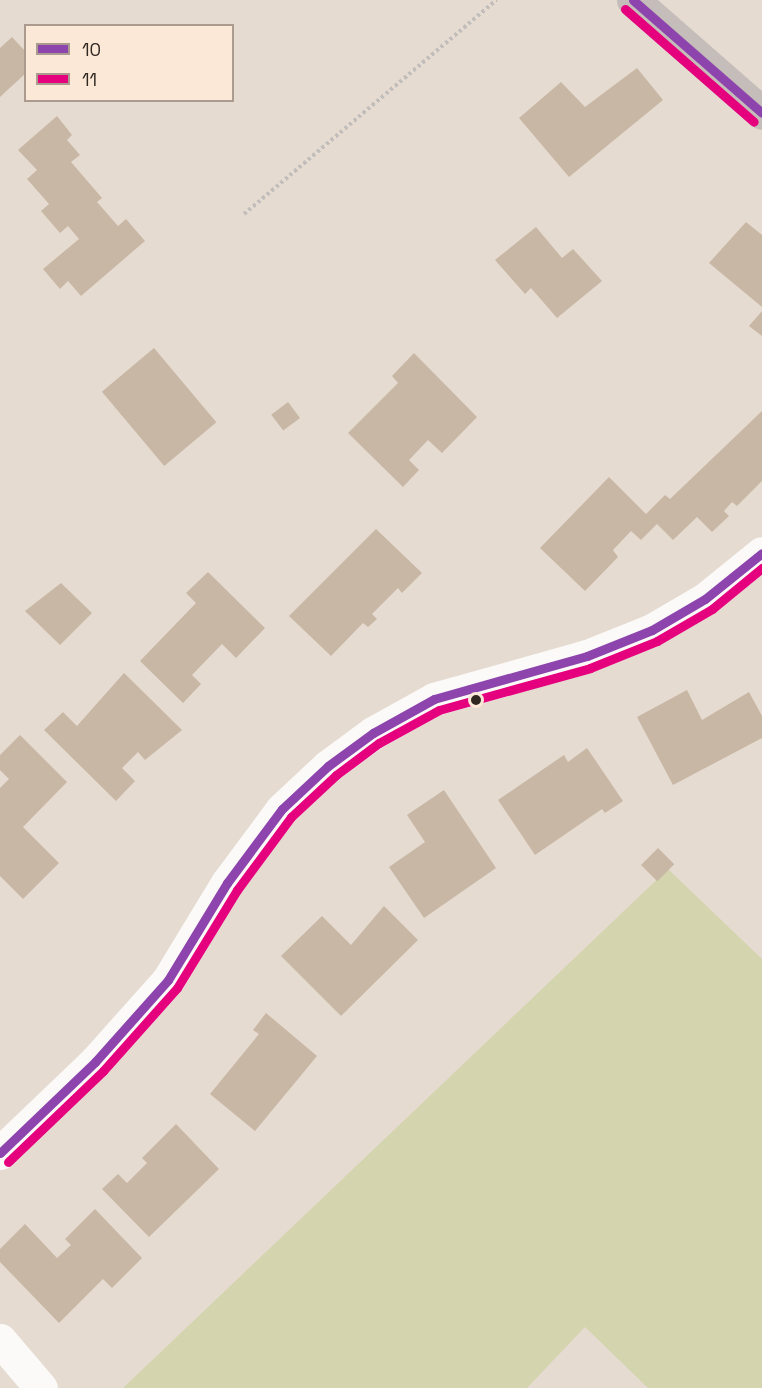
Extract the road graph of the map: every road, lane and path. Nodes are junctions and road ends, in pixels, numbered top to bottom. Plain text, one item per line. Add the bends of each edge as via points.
1 (496, 0) edge
2 (633, 0) edge
3 (762, 113) edge
4 (244, 214) dead end
5 (762, 553) edge
6 (0, 1153) edge
7 (0, 1340) edge
8 (41, 1388) edge

1 - 4 path
2 - 3 main road
5 - 6 street via 705,599 652,630 587,656 434,699 373,733 328,766 282,809 227,883 168,980 95,1062
7 - 8 street

